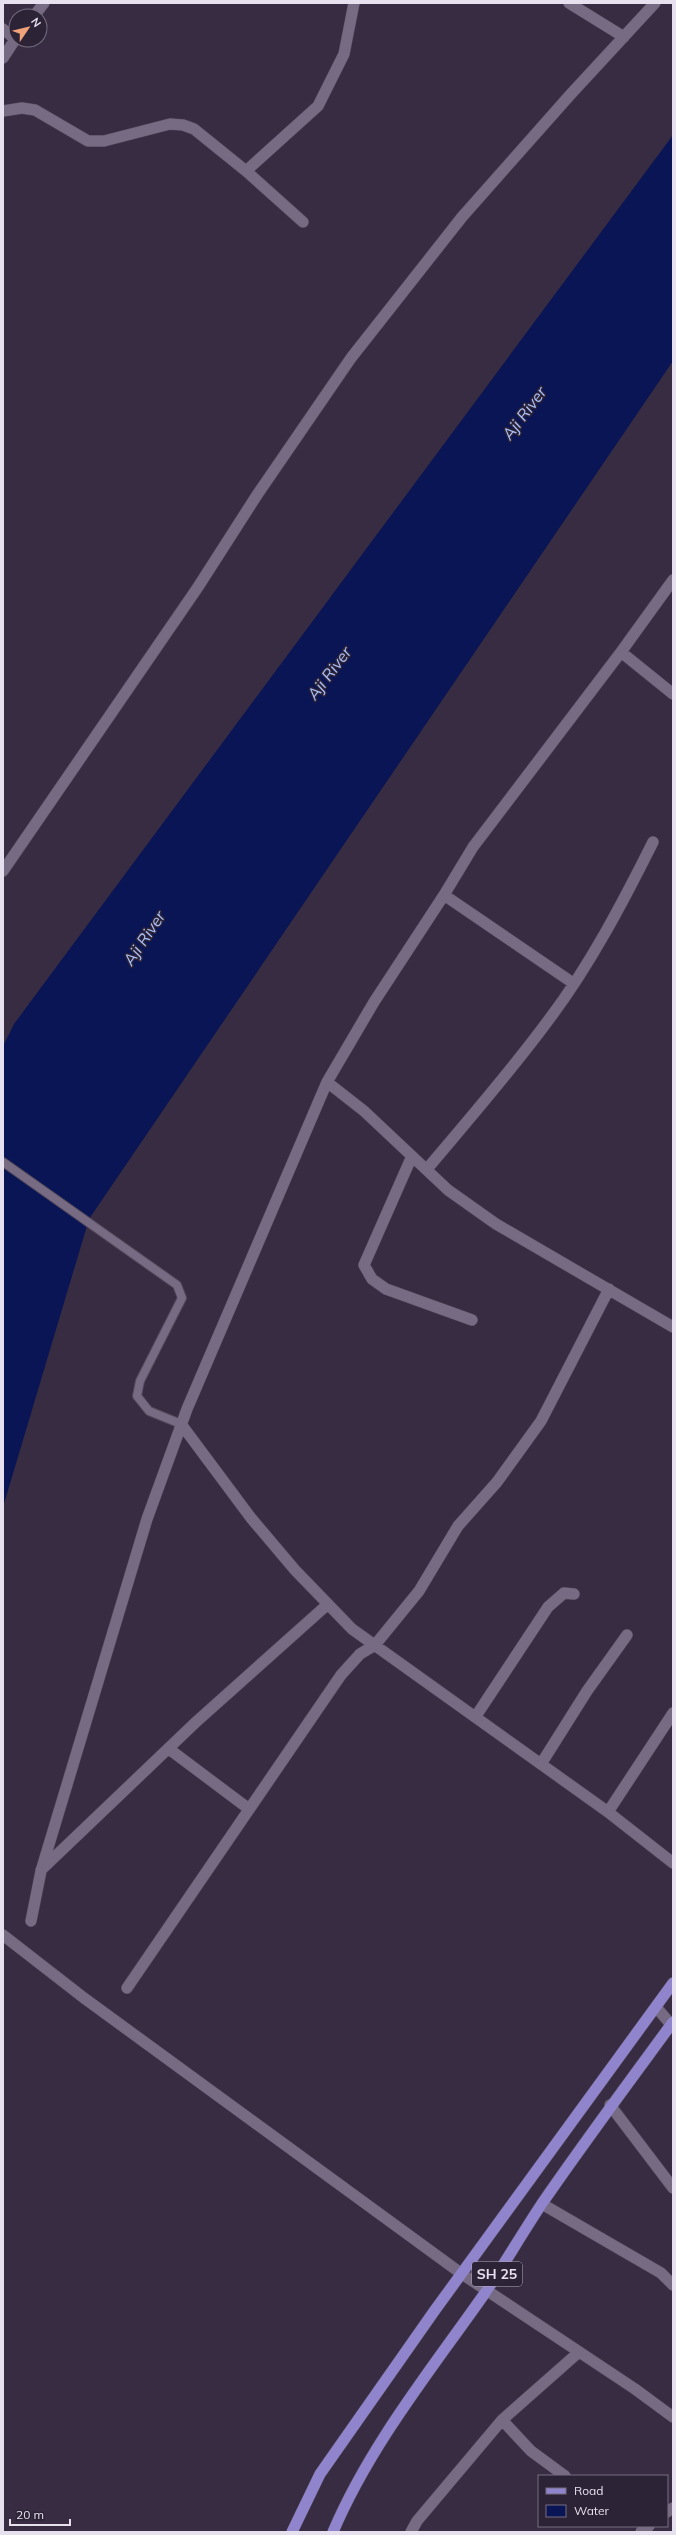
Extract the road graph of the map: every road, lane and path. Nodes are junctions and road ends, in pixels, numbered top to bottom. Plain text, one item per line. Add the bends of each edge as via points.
1 (354, 3) edge
2 (569, 3) edge
3 (655, 3) edge
4 (624, 38) junction
5 (10, 48) edge
6 (3, 58) edge
7 (3, 111) edge
8 (246, 171) junction
9 (302, 222) dead end
10 (673, 580) edge
11 (621, 652) junction
12 (673, 694) edge
13 (653, 842) dead end
14 (3, 871) edge
15 (444, 895) junction
16 (573, 982) junction
17 (326, 1082) junction
18 (412, 1156) junction
19 (3, 1162) edge
20 (427, 1169) junction
21 (609, 1289) junction
22 (472, 1320) dead end
23 (673, 1328) edge
24 (182, 1424) junction
25 (574, 1594) dead end
26 (328, 1604) junction
27 (627, 1635) dead end
28 (375, 1645) junction
29 (673, 1713) edge
30 (476, 1716) junction
31 (169, 1749) junction
32 (541, 1764) junction
33 (249, 1809) junction
34 (608, 1812) junction
35 (673, 1863) edge
36 (41, 1871) junction
37 (31, 1921) dead end
38 (6, 1938) edge
39 (673, 1983) edge
40 (127, 1988) dead end
41 (656, 2007) junction
42 (672, 2025) edge
43 (610, 2105) junction
44 (673, 2188) edge
45 (542, 2204) junction
46 (462, 2274) junction
47 (673, 2285) edge
48 (486, 2290) junction
49 (579, 2352) junction
50 (673, 2417) edge
51 (502, 2420) junction
52 (563, 2475) edge
53 (292, 2532) edge
54 (333, 2532) edge
55 (411, 2532) edge

1 - 8 street via 344,54 318,106
2 - 4 street
3 - 4 street
4 - 14 street via 462,217 351,358
5 - 6 street
7 - 8 street via 22,108 35,110 88,141 104,141 170,124 183,125 194,130
8 - 9 street
10 - 11 street
11 - 12 street
11 - 15 street via 473,847
13 - 16 street via 626,897
15 - 16 street
15 - 17 street via 374,1002
16 - 20 street via 551,1017 497,1087
17 - 18 street via 364,1111
17 - 24 street
18 - 20 street
18 - 22 street via 364,1265 372,1279 386,1289
19 - 24 lane via 177,1285 182,1298 140,1381 137,1396 149,1412
20 - 21 street via 448,1190 496,1224
21 - 23 street
21 - 28 street via 541,1421 497,1482 458,1526 419,1591
24 - 26 street via 251,1518
24 - 36 street via 147,1518
25 - 30 street via 564,1593 548,1607
26 - 28 street via 352,1629
26 - 31 street
27 - 32 street via 587,1691
28 - 30 street
28 - 33 street via 360,1654 341,1675
29 - 34 street
30 - 32 street
31 - 33 street
31 - 36 street
32 - 34 street
33 - 40 street
34 - 35 street
36 - 37 street
38 - 46 street via 84,1998
39 - 41 main road
41 - 42 street
41 - 46 main road
42 - 43 main road, SH 25
43 - 44 street
43 - 45 main road, SH 25
45 - 47 street via 660,2273
45 - 48 main road, SH 25
46 - 48 street
46 - 53 main road via 320,2474
48 - 49 street
48 - 54 main road, SH 25 via 382,2439 350,2492
49 - 50 street
49 - 51 street
51 - 52 street via 531,2450
51 - 55 street via 417,2521

